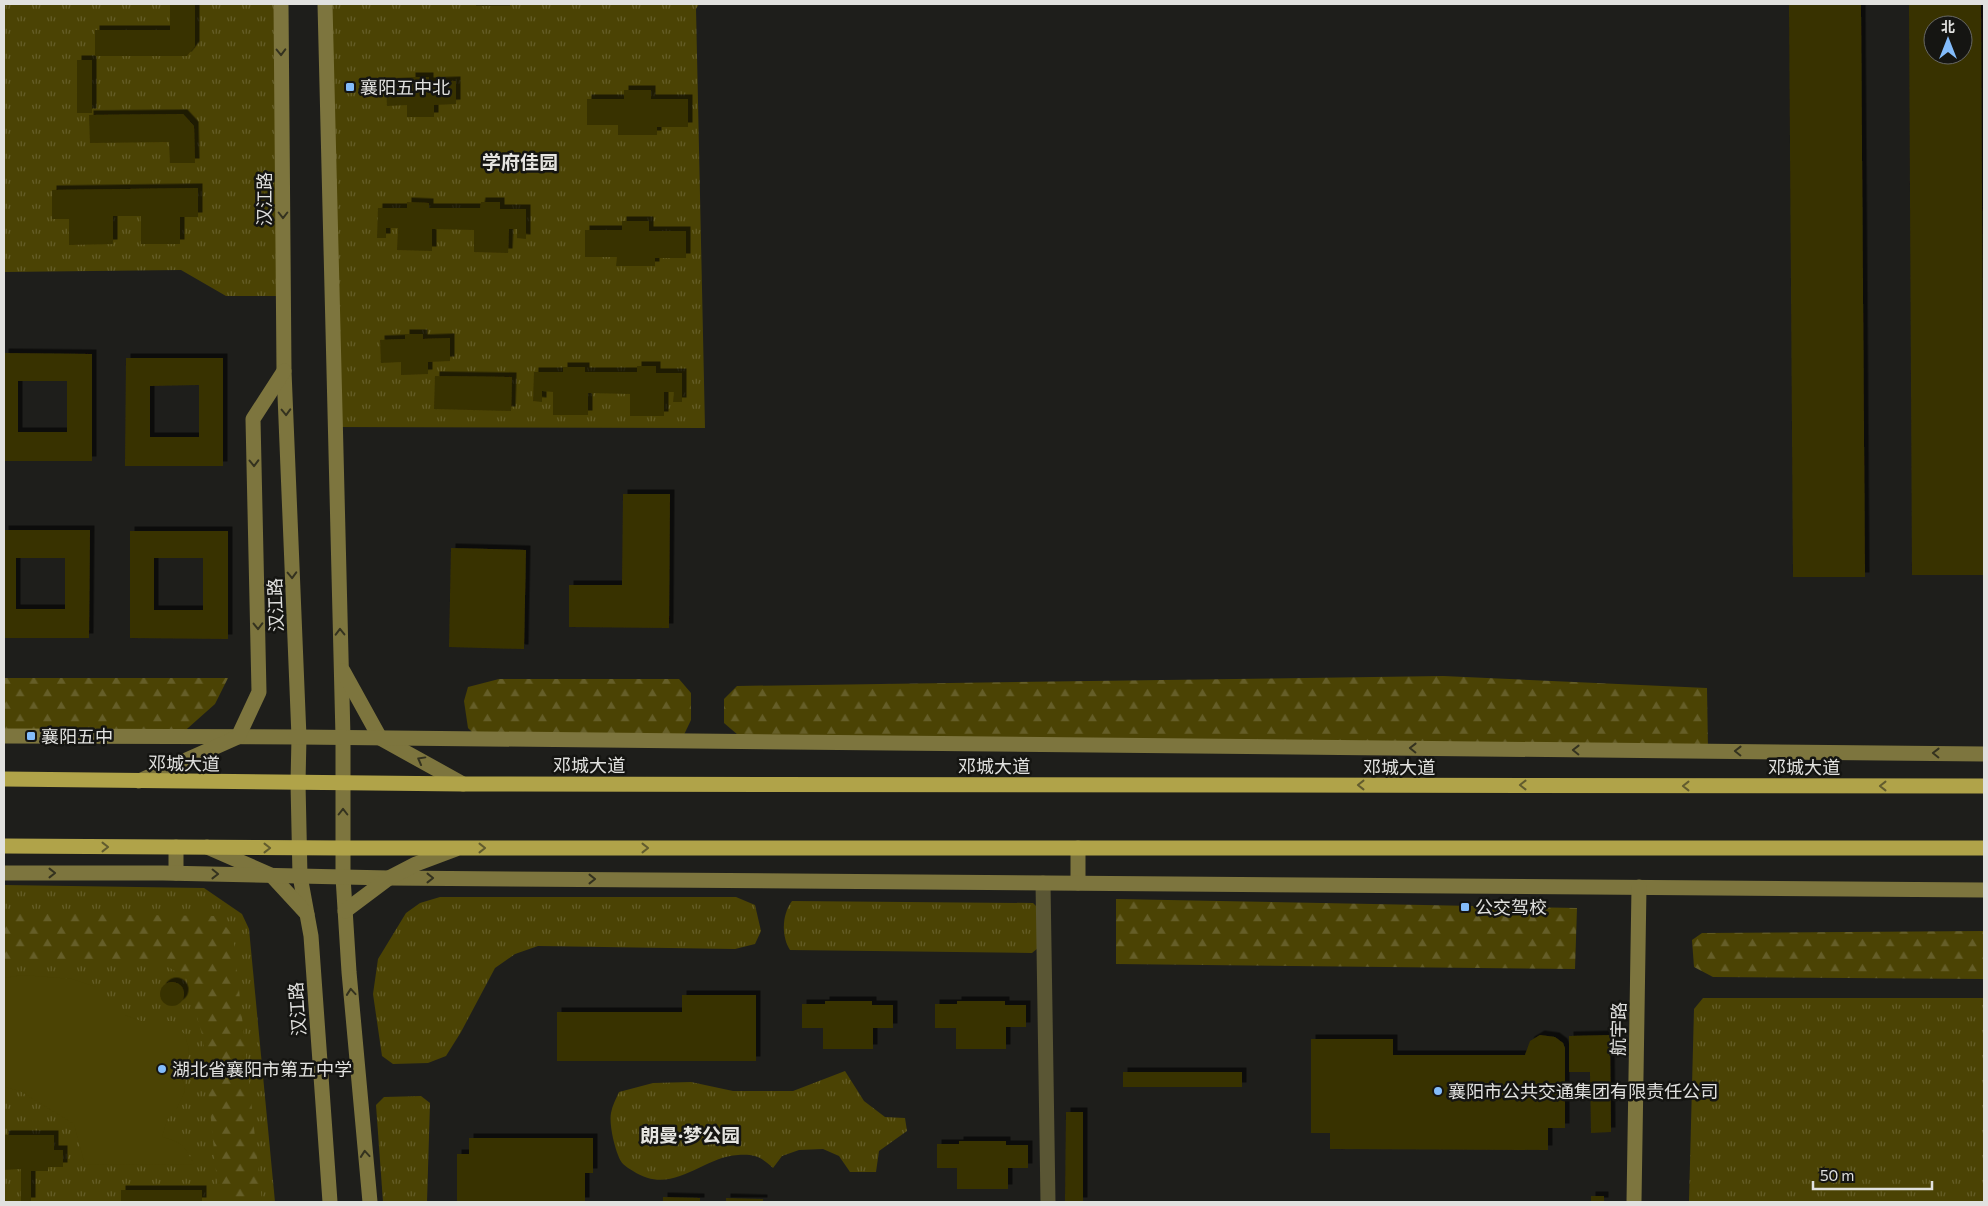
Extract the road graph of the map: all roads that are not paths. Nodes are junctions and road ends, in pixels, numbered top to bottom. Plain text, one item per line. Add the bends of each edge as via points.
1 (281, 4) edge
2 (325, 4) edge
3 (284, 371) junction
4 (341, 668) junction
5 (4, 736) edge
6 (238, 737) junction
7 (299, 737) junction
8 (343, 737) junction
9 (380, 738) junction
10 (1984, 754) edge
11 (4, 779) edge
12 (139, 781) junction
13 (298, 783) junction
14 (343, 783) junction
15 (463, 784) junction
16 (1984, 786) edge
17 (4, 846) edge
18 (176, 847) junction
19 (207, 847) junction
20 (300, 848) junction
21 (343, 848) junction
22 (458, 848) junction
23 (1078, 848) junction
24 (1984, 848) edge
25 (176, 873) junction
26 (4, 874) edge
27 (272, 876) junction
28 (300, 876) junction
29 (343, 877) junction
30 (389, 878) junction
31 (1043, 883) junction
32 (1078, 883) junction
33 (1639, 887) junction
34 (1984, 890) edge
35 (345, 910) junction
36 (307, 914) junction
37 (330, 1202) edge
38 (370, 1202) edge
39 (1048, 1202) edge
40 (1634, 1202) edge

1 -> 3 street, 汉江路
4 -> 2 street
3 -> 6 street via 253,419 259,692
3 -> 7 street, 汉江路
4 - 8 street
4 - 9 street
5 - 6 street
6 - 7 street
6 - 12 street
7 - 8 street
7 - 13 street, 汉江路
8 - 9 street
8 - 14 street
10 -> 9 street
15 -> 9 street
11 - 12 highway, 邓城大道
12 - 13 highway, 邓城大道
13 - 14 highway, 邓城大道
13 - 20 street, 汉江路
14 - 15 highway, 邓城大道
21 -> 14 street
16 -> 15 highway, 邓城大道
17 -> 18 highway
18 - 19 highway
18 - 25 street
19 -> 20 highway
19 - 27 street
20 - 21 highway
20 - 28 street, 汉江路
21 - 22 highway
21 - 29 street
22 -> 23 highway
22 - 30 street
23 - 24 highway
23 - 32 street
26 -> 25 street
25 -> 27 street
27 - 28 street
27 - 36 street
28 - 29 street
28 - 36 street, 汉江路
29 - 30 street
29 - 35 street
30 -> 31 street
30 - 35 street
31 - 32 street
31 - 39 street
32 - 33 street
33 - 34 street
33 - 40 street, 航宇路
38 -> 35 street
36 - 37 street, 汉江路

